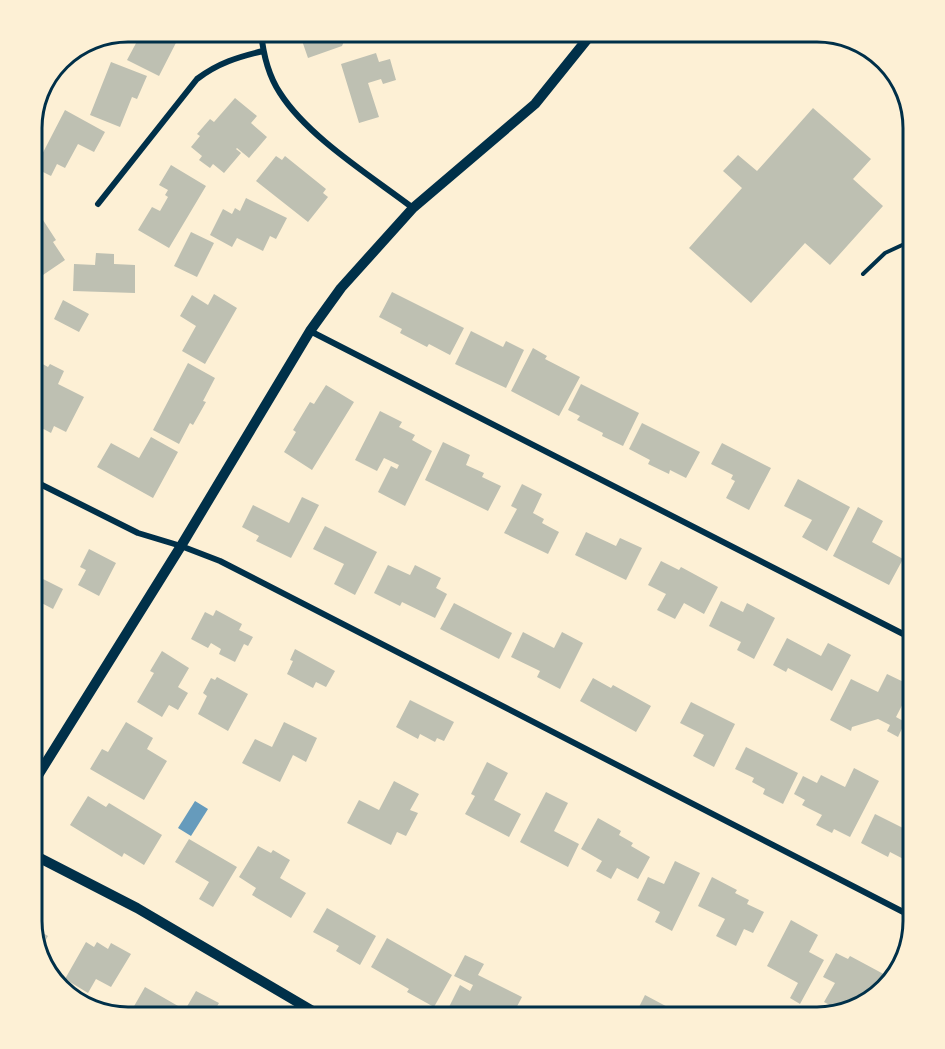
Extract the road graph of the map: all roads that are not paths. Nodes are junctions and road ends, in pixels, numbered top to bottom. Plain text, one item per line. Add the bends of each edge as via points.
1 (262, 42) edge
2 (585, 42) edge
3 (263, 51) junction
4 (98, 204) dead end
5 (413, 207) junction
6 (310, 331) junction
7 (42, 485) edge
8 (181, 546) junction
9 (903, 633) edge
10 (42, 769) edge
11 (42, 859) edge
12 (903, 911) edge
13 (306, 1007) edge

1 - 3 street
2 - 5 street via 535,104
3 - 4 street via 227,60 197,79
3 - 5 street via 279,92 294,111 338,151
5 - 6 street via 341,288
6 - 8 street
6 - 9 street
7 - 8 street via 138,533
8 - 10 street
8 - 12 street via 220,561
11 - 13 street via 137,908

